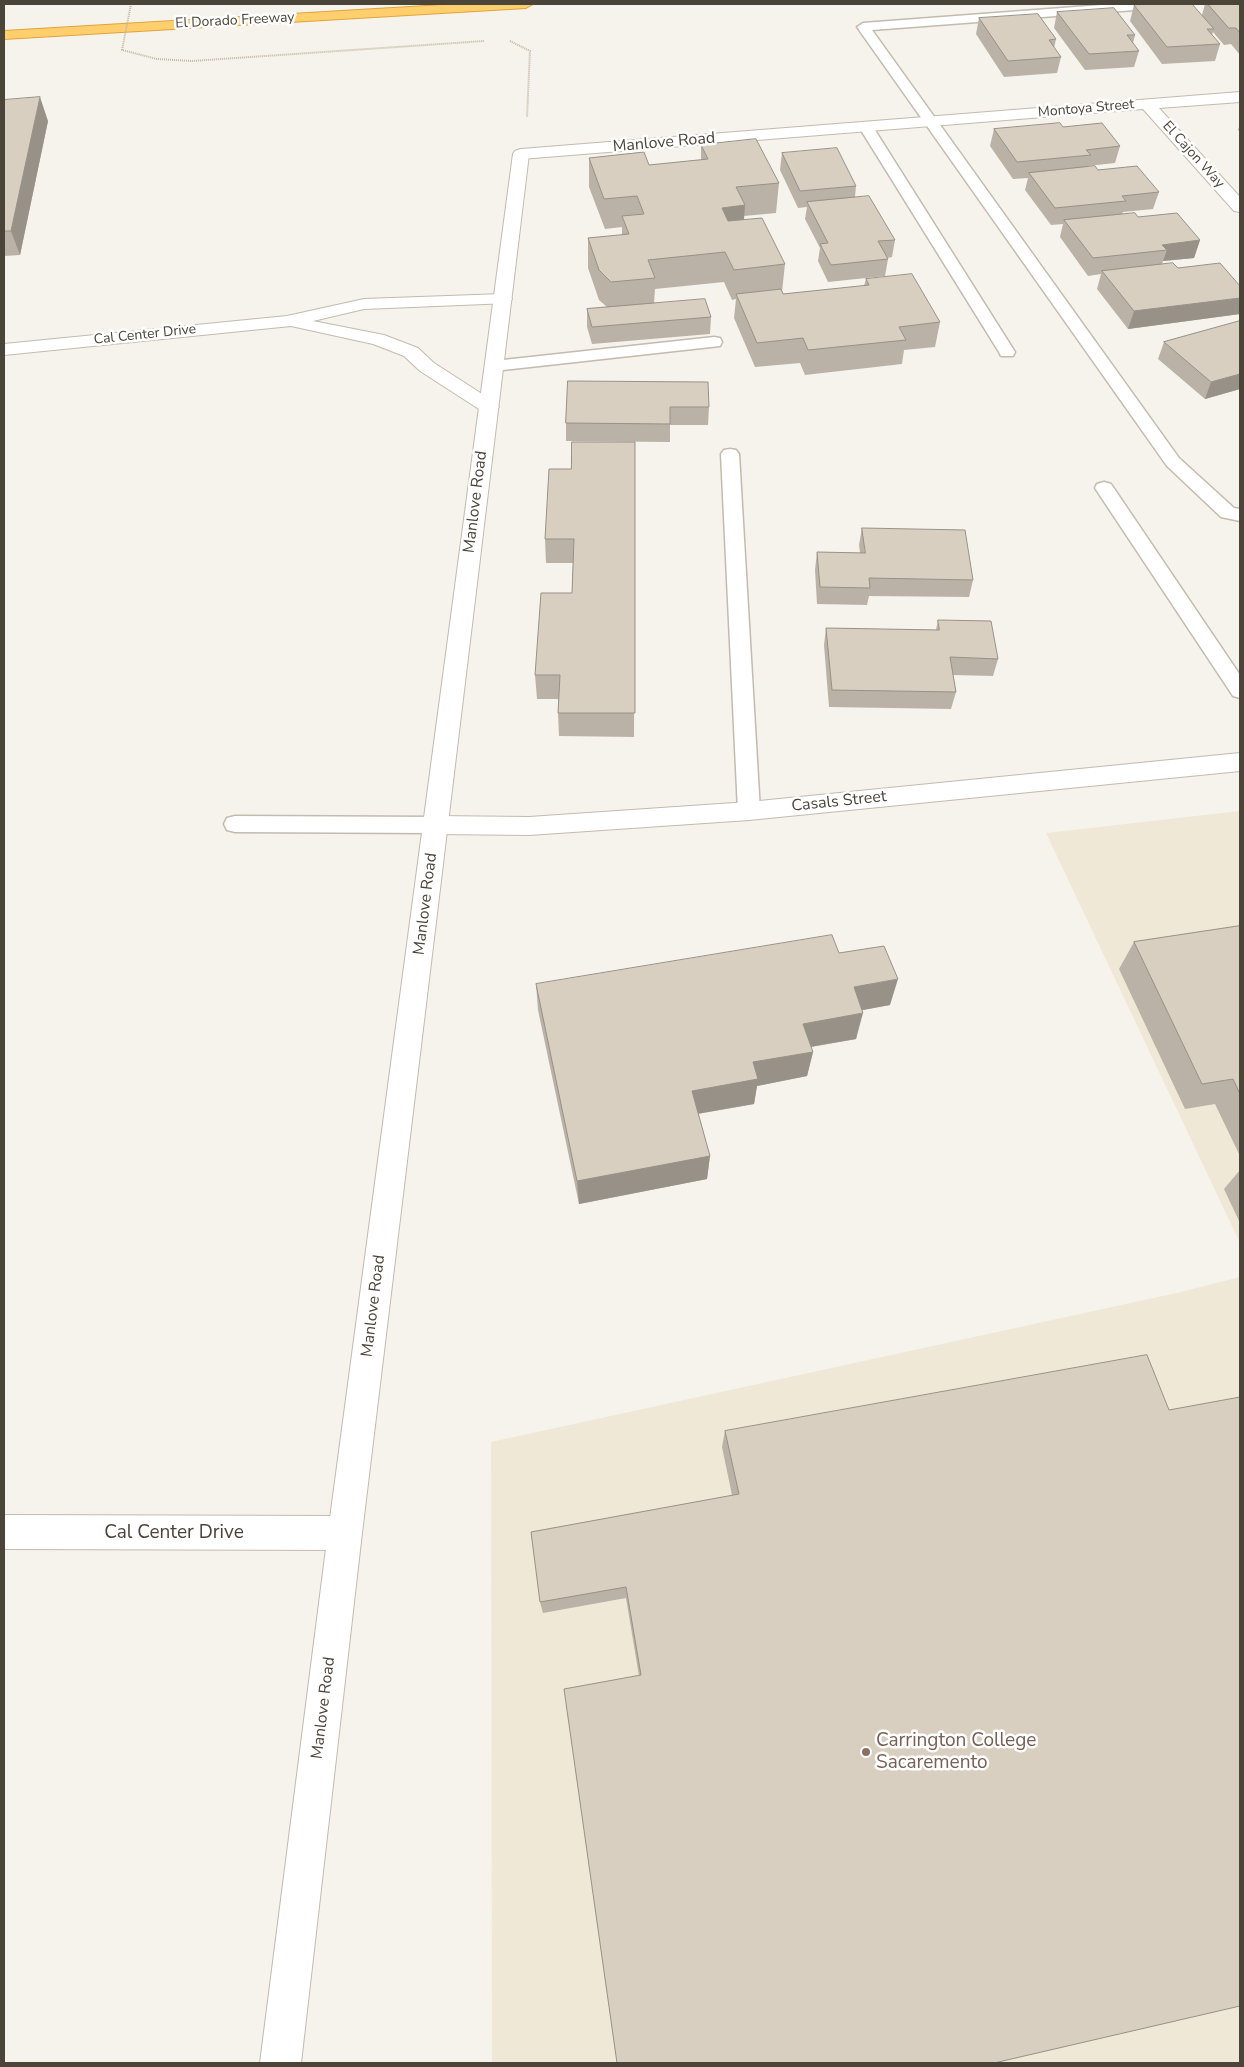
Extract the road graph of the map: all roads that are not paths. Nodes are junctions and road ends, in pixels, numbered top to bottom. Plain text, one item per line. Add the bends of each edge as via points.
1 (526, 4) edge
2 (1161, 4) edge
3 (4, 35) edge
4 (1240, 97) edge
5 (1147, 104) junction
6 (932, 121) junction
7 (866, 127) junction
8 (1240, 206) edge
9 (502, 300) junction
10 (287, 320) junction
11 (714, 342) dead end
12 (4, 350) edge
13 (1007, 352) dead end
14 (494, 366) junction
15 (489, 407) junction
16 (730, 454) dead end
17 (1104, 488) dead end
18 (1240, 515) edge
19 (1240, 691) edge
20 (1240, 762) edge
21 (749, 811) junction
22 (235, 824) dead end
23 (436, 825) junction
24 (4, 1532) edge
25 (345, 1533) junction
26 (280, 2063) edge

1 - 3 highway, El Dorado Freeway
2 - 6 lane via 863,27
4 - 5 street, Montoya Street
5 - 6 street, Montoya Street
5 - 8 street, El Cajon Way
6 - 7 street, Manlove Road
6 - 18 lane via 1173,462 1228,513
7 - 9 street, Manlove Road via 521,154
7 - 13 lane
9 - 10 street, Cal Center Drive via 364,304
9 - 14 street, Manlove Road
10 - 12 street, Cal Center Drive
10 - 15 street, Cal Center Drive via 378,339 411,352 427,367
11 - 14 lane
14 - 15 street, Manlove Road
15 - 23 street, Manlove Road
16 - 21 lane
17 - 19 lane
20 - 21 street, Casals Street
21 - 23 street, Casals Street via 529,826
22 - 23 lane
23 - 25 street, Manlove Road
24 - 25 street, Cal Center Drive
25 - 26 street, Manlove Road

